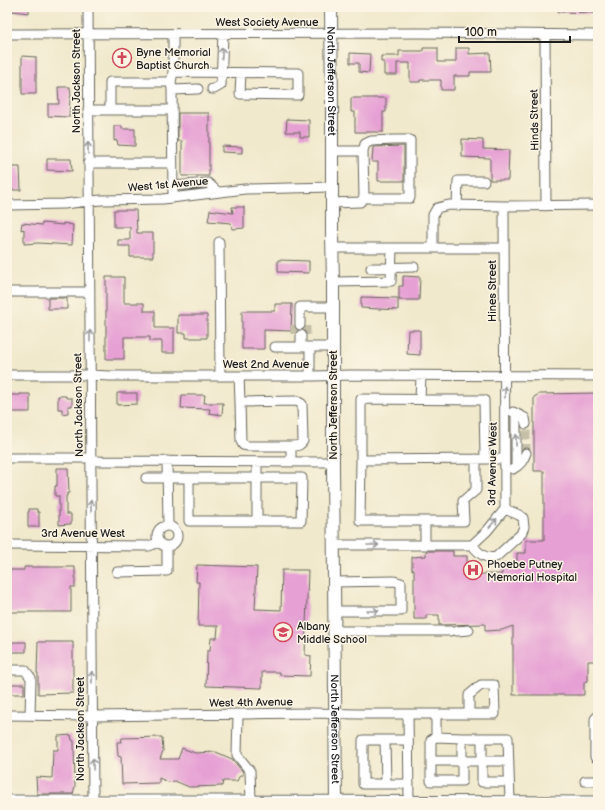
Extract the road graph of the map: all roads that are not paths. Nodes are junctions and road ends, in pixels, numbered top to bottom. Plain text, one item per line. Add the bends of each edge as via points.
1 (88, 7) edge
2 (331, 7) edge
3 (7, 34) edge
4 (88, 34) junction
5 (173, 34) junction
6 (223, 34) junction
7 (331, 34) junction
8 (545, 35) junction
9 (598, 35) edge
10 (174, 72) junction
11 (222, 72) junction
12 (241, 73) junction
13 (172, 86) junction
14 (198, 89) dead end
15 (212, 89) dead end
16 (88, 110) junction
17 (110, 110) junction
18 (172, 110) junction
19 (332, 151) junction
20 (363, 151) junction
21 (172, 162) junction
22 (88, 163) junction
23 (484, 181) dead end
24 (173, 186) junction
25 (332, 188) junction
26 (218, 192) junction
27 (173, 197) junction
28 (364, 198) junction
29 (88, 201) junction
30 (332, 203) junction
31 (7, 205) edge
32 (457, 205) junction
33 (598, 205) edge
34 (504, 206) junction
35 (546, 206) junction
36 (219, 242) dead end
37 (332, 248) junction
38 (392, 248) junction
39 (433, 248) junction
40 (504, 248) junction
41 (371, 268) dead end
42 (391, 268) junction
43 (414, 268) dead end
44 (333, 282) junction
45 (7, 292) edge
46 (90, 292) junction
47 (333, 307) junction
48 (302, 334) junction
49 (275, 347) dead end
50 (332, 347) junction
51 (7, 375) edge
52 (90, 375) junction
53 (220, 376) junction
54 (239, 376) junction
55 (310, 376) junction
56 (333, 376) junction
57 (421, 376) junction
58 (504, 376) junction
59 (598, 376) edge
60 (420, 399) junction
61 (240, 402) junction
62 (505, 408) junction
63 (516, 413) junction
64 (526, 424) tunnel mouth
65 (291, 446) junction
66 (526, 452) tunnel mouth
67 (7, 458) edge
68 (91, 458) junction
69 (480, 459) junction
70 (505, 459) junction
71 (361, 460) junction
72 (168, 461) junction
73 (257, 462) junction
74 (292, 462) junction
75 (333, 462) junction
76 (516, 467) junction
77 (505, 473) junction
78 (146, 478) dead end
79 (168, 478) junction
80 (190, 478) junction
81 (257, 478) junction
82 (505, 509) junction
83 (257, 521) junction
84 (425, 521) junction
85 (168, 526) junction
86 (163, 544) junction
87 (7, 545) edge
88 (91, 545) junction
89 (334, 545) junction
90 (425, 545) junction
91 (472, 545) junction
92 (117, 572) dead end
93 (334, 582) junction
94 (334, 611) junction
95 (469, 630) dead end
96 (335, 631) junction
97 (7, 670) edge
98 (335, 714) junction
99 (408, 714) junction
100 (436, 714) junction
101 (469, 714) junction
102 (7, 715) edge
103 (30, 715) junction
104 (238, 715) junction
105 (92, 716) junction
106 (598, 716) edge
107 (436, 737) junction
108 (462, 738) junction
109 (482, 738) junction
110 (386, 740) junction
111 (408, 740) junction
112 (598, 757) edge
113 (509, 760) junction
114 (431, 761) junction
115 (462, 761) junction
116 (482, 761) junction
117 (586, 781) dead end
118 (598, 781) edge
119 (509, 782) junction
120 (386, 784) junction
121 (409, 784) junction
122 (7, 800) edge
123 (251, 800) junction
124 (409, 800) junction
125 (93, 801) edge
126 (197, 801) edge
127 (234, 801) edge
128 (336, 801) edge
129 (598, 801) edge
130 (510, 802) edge

1 - 4 street, North Jackson Street
2 - 7 main road, North Jefferson Street
3 - 4 street, West Society Avenue
4 - 5 street, West Society Avenue
4 - 16 street, North Jackson Street
5 - 6 street, West Society Avenue
5 - 10 street
6 - 7 street, West Society Avenue
11 -> 6 street
7 - 8 street, West Society Avenue
7 - 19 main road, North Jefferson Street
8 - 9 street, West Society Avenue
8 - 35 street, Hinds Street
10 - 11 street
10 - 13 street
11 - 12 street
11 - 15 street via 221,84
12 - 12 street via 298,73 298,95 240,94
13 - 14 street
13 - 17 street via 110,82
13 - 18 street
16 - 17 street
22 -> 16 street, North Jackson Street
17 - 18 street
18 - 21 street
19 - 20 street
19 - 25 main road, North Jefferson Street
20 - 28 street
20 - 28 street via 365,144 371,141 410,140 410,198
21 - 22 street
21 - 24 street
22 - 29 street, North Jackson Street
23 - 32 street via 458,181
24 - 26 street via 208,183
24 - 27 street
25 - 26 street, West 1st Avenue via 246,189
25 - 30 main road, North Jefferson Street
26 - 27 street, West 1st Avenue
27 - 29 street, West 1st Avenue
28 - 30 street via 360,202
29 - 31 street, West 1st Avenue
29 - 46 street, North Jackson Street
30 - 37 main road, North Jefferson Street
32 - 34 street
32 - 39 street via 437,208 433,215
33 - 35 street
34 - 35 street
34 - 40 street, Hines Street
36 - 53 street
37 - 38 street
37 - 44 main road, North Jefferson Street
38 - 39 street
38 - 42 street
39 - 40 street
40 - 58 street, Hines Street
41 - 42 street
42 - 43 street
42 - 44 street via 391,281
44 - 47 main road, North Jefferson Street
45 - 46 street
52 -> 46 street, North Jackson Street
47 - 48 street via 300,307
47 - 50 main road, North Jefferson Street
48 - 49 street
48 - 50 street
48 - 55 street
50 - 56 main road, North Jefferson Street
51 - 52 street, West 2nd Avenue
52 - 53 street, West 2nd Avenue
52 - 68 street, North Jackson Street
53 - 54 street, West 2nd Avenue
54 - 55 street, West 2nd Avenue
54 - 61 street
55 - 56 street, West 2nd Avenue
56 - 57 street, West 2nd Avenue
56 - 75 main road, North Jefferson Street
57 - 58 street, West 2nd Avenue
57 - 60 street
58 - 59 street, West 2nd Avenue
62 -> 58 street, 3rd Avenue West
60 - 69 street via 484,400
60 - 71 street via 361,399
61 - 65 street via 243,445
61 - 65 street via 297,401 302,404 303,441 298,446
62 - 63 street
62 - 70 street, 3rd Avenue West
63 - 64 street via 525,418
76 -> 63 street
65 - 74 street
66 - 76 street via 523,461
67 - 68 street
68 - 72 street via 98,461
88 -> 68 street, North Jackson Street
69 - 70 street
69 - 71 street
69 - 84 street via 476,490 463,501 464,521
70 - 77 street, 3rd Avenue West
71 - 84 street via 360,521
72 - 73 street
72 - 79 street
73 - 74 street
73 - 81 street
74 - 75 street
75 - 89 main road, North Jefferson Street
76 - 77 street
77 - 82 street, 3rd Avenue West
78 - 79 street
79 - 80 street
79 - 85 street
80 - 81 street
80 - 83 street via 190,521
81 - 83 street
81 - 83 street via 302,478 301,521
91 -> 82 street, 3rd Avenue West
82 - 91 street via 523,518 524,528 521,534 491,558 480,553
84 - 90 street
85 - 86 street via 162,528 157,536
85 - 86 street via 177,532 177,539 174,544
86 - 88 street, 3rd Avenue West
86 - 92 street via 167,572
87 - 88 street, 3rd Avenue West
105 -> 88 street, North Jackson Street
89 -> 90 street
89 - 93 main road, North Jefferson Street
90 - 91 street
93 - 94 main road, North Jefferson Street
94 -> 93 street via 401,611 401,583
94 - 96 main road, North Jefferson Street
95 - 96 street
96 - 98 main road, North Jefferson Street
97 - 103 street via 25,670 31,678
98 - 99 street, West 4th Avenue
98 - 104 street, West 4th Avenue
98 - 128 main road, North Jefferson Street
99 - 100 street, West 4th Avenue
99 - 111 street
100 - 101 street, West 4th Avenue
100 - 107 street
101 - 101 street, West 4th Avenue via 495,714 494,685 481,685 469,695
102 - 103 street, West 4th Avenue
103 - 105 street, West 4th Avenue
104 - 105 street, West 4th Avenue
104 - 123 street via 237,755 250,771
125 -> 105 street, North Jackson Street
106 - 112 street via 595,719 595,757
107 - 108 street
107 - 114 street via 431,740
108 - 109 street
108 - 115 street
109 - 113 street via 508,738
109 - 116 street
110 - 111 street
110 - 120 street
110 - 120 street via 363,740 363,784
111 - 121 street
113 - 116 street
113 - 119 street
114 - 115 street
114 - 115 street via 432,780 462,781
115 - 116 street
116 - 119 street via 482,782
117 - 118 street
119 - 130 street
120 - 121 street
121 - 124 street
122 - 125 street
123 - 127 street
123 - 128 street
124 - 128 street
124 - 130 street
125 - 126 street
126 - 127 street
129 - 130 street

